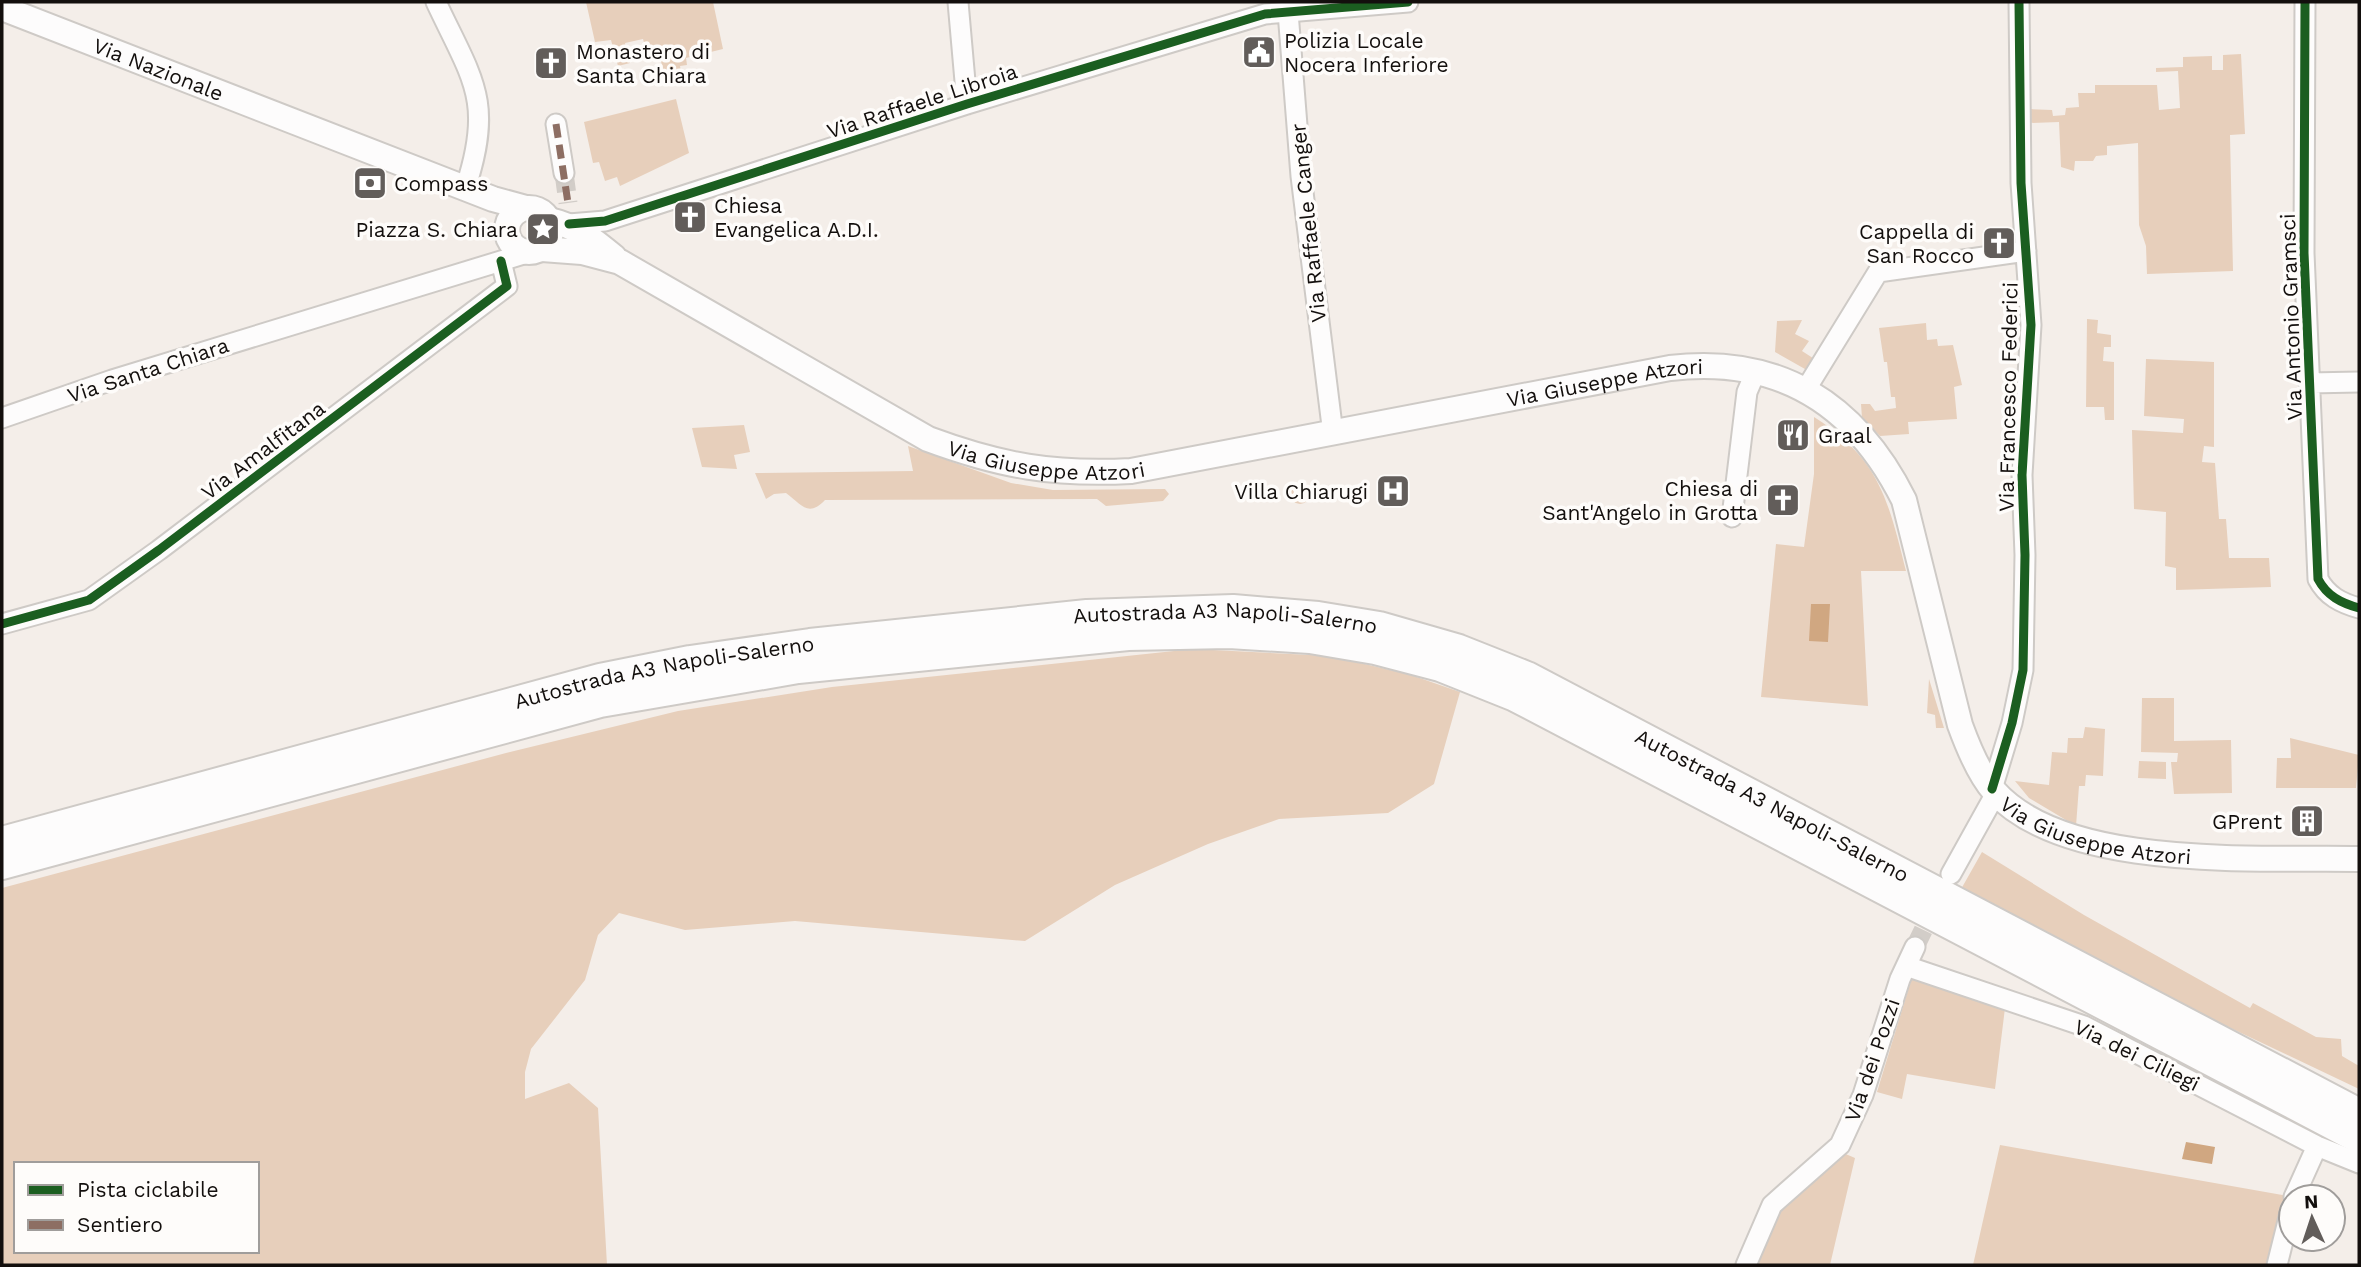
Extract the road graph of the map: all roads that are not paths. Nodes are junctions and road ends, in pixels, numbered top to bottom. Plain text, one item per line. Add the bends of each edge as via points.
1 (436, 2) edge
2 (958, 2) edge
3 (1408, 2) edge
4 (2019, 2) edge
5 (2305, 2) edge
6 (2, 8) edge
7 (1288, 12) junction
8 (967, 104) junction
9 (556, 124) dead end
10 (314, 130) joint
11 (564, 173) tunnel mouth
12 (466, 187) junction
13 (493, 199) junction
14 (526, 208) junction
15 (559, 222) junction
16 (593, 237) junction
17 (517, 247) junction
18 (2026, 251) junction
19 (1756, 371) junction
20 (2359, 382) edge
21 (2309, 383) junction
22 (1806, 390) junction
23 (2, 418) edge
24 (1333, 434) junction
25 (1732, 517) dead end
26 (2359, 608) edge
27 (2, 624) edge
28 (1994, 791) junction
29 (2, 841) edge
30 (2359, 859) edge
31 (2, 865) edge
32 (1951, 874) dead end
33 (1915, 947) tunnel mouth
34 (1906, 966) junction
35 (2237, 1050) junction
36 (2359, 1100) edge
37 (2359, 1113) edge
38 (2359, 1139) edge
39 (2317, 1146) junction
40 (2359, 1163) edge
41 (2300, 1183) edge
42 (1746, 1265) edge

1 - 12 street via 477,91 478,149
2 - 8 street
3 - 7 street, Via Raffaele Libroia
4 - 18 street, Via Francesco Federici
5 - 21 street, Via Antonio Gramsci via 2304,253
6 - 10 main road, Via Nazionale
7 - 8 street, Via Raffaele Libroia via 1252,18
7 - 24 street, Via Raffaele Canger via 1301,176
8 - 16 street, Via Raffaele Libroia
9 - 11 street
10 - 12 main road, Via Giuseppe Atzori
12 - 13 main road, Via Giuseppe Atzori
13 - 14 main road, Via Giuseppe Atzori
13 - 17 main road
14 - 15 main road, Via Giuseppe Atzori via 540,210
14 - 17 main road via 509,220
15 - 16 main road, Via Giuseppe Atzori
15 - 17 main road via 550,239
16 - 17 main road
16 - 24 main road, Via Giuseppe Atzori via 620,262 928,439 982,459 1086,474 1131,471
17 - 23 street, Via Santa Chiara
17 - 27 street, Via Amalfitana via 507,286 159,550 89,600
18 - 22 street via 1878,272
18 - 28 street, Via Francesco Federici via 2031,325 2022,475 2023,670
19 - 22 main road, Via Giuseppe Atzori
19 - 24 main road, Via Giuseppe Atzori via 1711,364 1660,369
19 - 25 street via 1747,392
20 - 21 street
21 - 26 street, Via Antonio Gramsci via 2318,579 2324,590
22 - 28 main road, Via Giuseppe Atzori via 1869,441 1904,500 1961,725
28 - 30 main road, Via Giuseppe Atzori via 2044,826 2078,841 2229,856
28 - 32 street
29 - 35 highway, Autostrada A3 Napoli-Salerno via 560,689 690,660 1087,614 1206,608 1290,612 1408,633 1527,676
31 - 38 highway, Autostrada A3 Napoli-Salerno via 600,704 732,678 1128,636 1230,634 1310,639 1417,661 1515,697
33 - 34 street, Via dei Pozzi
34 - 39 street, Via dei Ciliegi via 2084,1026
34 - 42 street, Via dei Pozzi via 1863,1095 1840,1145 1772,1205
35 - 36 highway
35 - 37 highway, Autostrada A3 Napoli-Salerno
39 - 40 street, Via dei Ciliegi
39 - 41 street

